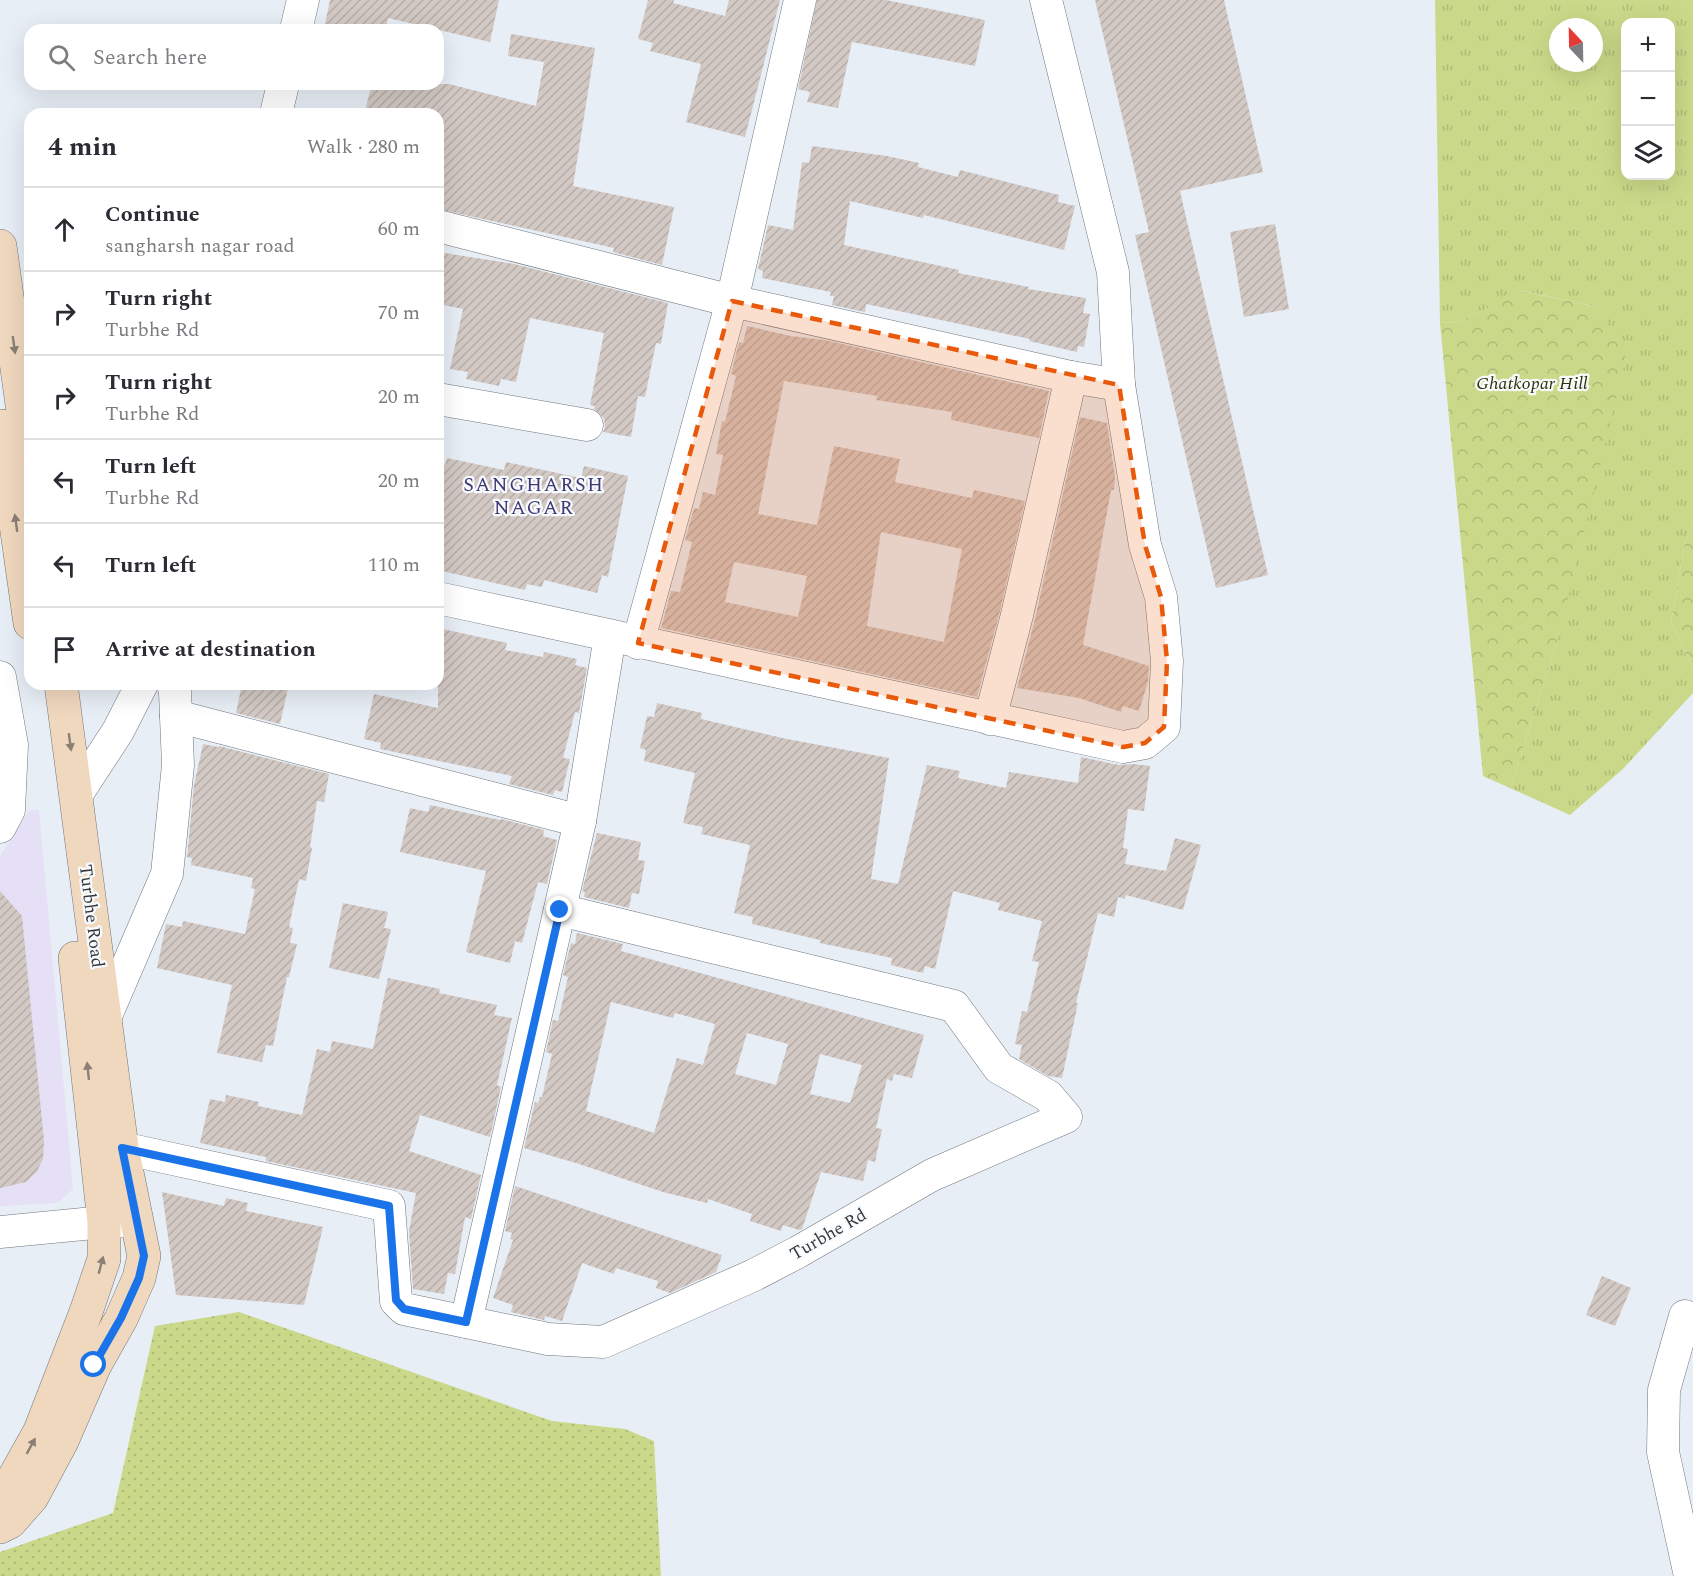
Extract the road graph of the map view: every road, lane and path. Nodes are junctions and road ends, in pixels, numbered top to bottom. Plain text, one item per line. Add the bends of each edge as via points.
1 (303, 0) edge
2 (800, 0) edge
3 (1046, 0) edge
4 (297, 24) edge
5 (282, 90) edge
6 (277, 108) edge
7 (444, 228) edge
8 (0, 246) edge
9 (732, 301) junction
10 (1071, 377) junction
11 (1119, 385) junction
12 (444, 400) edge
13 (0, 412) edge
14 (587, 425) dead end
15 (15, 473) edge
16 (24, 563) edge
17 (444, 599) edge
18 (624, 640) junction
19 (0, 677) edge
20 (40, 690) edge
21 (63, 690) edge
22 (139, 690) edge
23 (174, 690) edge
24 (176, 716) junction
25 (990, 719) junction
26 (77, 794) junction
27 (580, 821) junction
28 (0, 827) edge
29 (560, 910) junction
30 (105, 1018) junction
31 (122, 1148) junction
32 (137, 1221) junction
33 (104, 1222) junction
34 (0, 1232) edge
35 (1685, 1316) dead end
36 (466, 1322) junction
37 (0, 1495) edge
38 (0, 1527) edge
39 (1690, 1576) edge

1 - 4 street
2 - 9 street
3 - 11 street via 1113,272
5 - 6 street
7 - 9 street
8 -> 15 street
9 - 10 street
9 - 18 street
10 - 11 street
10 - 25 street
11 - 25 street via 1145,545 1161,597 1167,661 1164,727 1144,743 1124,747
12 - 14 street
13 - 15 street
16 -> 15 street
17 - 18 street
18 - 25 street
18 - 27 street
19 - 28 street via 12,745 9,810
33 -> 20 street
21 -> 26 street, Turbhe Road
22 - 26 street
23 - 24 street
24 - 27 street
24 - 30 street via 178,765 167,874
26 - 30 street, Turbhe Road
27 - 29 street
29 - 36 street
29 - 36 street, Turbhe Rd via 954,1006 999,1068 1048,1096 1066,1117 932,1175 754,1275 603,1341 548,1339
30 - 31 street, Turbhe Road
31 - 32 street, Turbhe Road
31 - 36 street, Turbhe Rd via 389,1206 396,1300 404,1309
32 - 33 street
32 - 38 street, Turbhe Road via 144,1256 139,1278 32,1497 10,1522
33 - 34 street
37 -> 33 street via 7,1490 40,1431 86,1312 104,1259
35 - 39 street via 1664,1390 1664,1452

